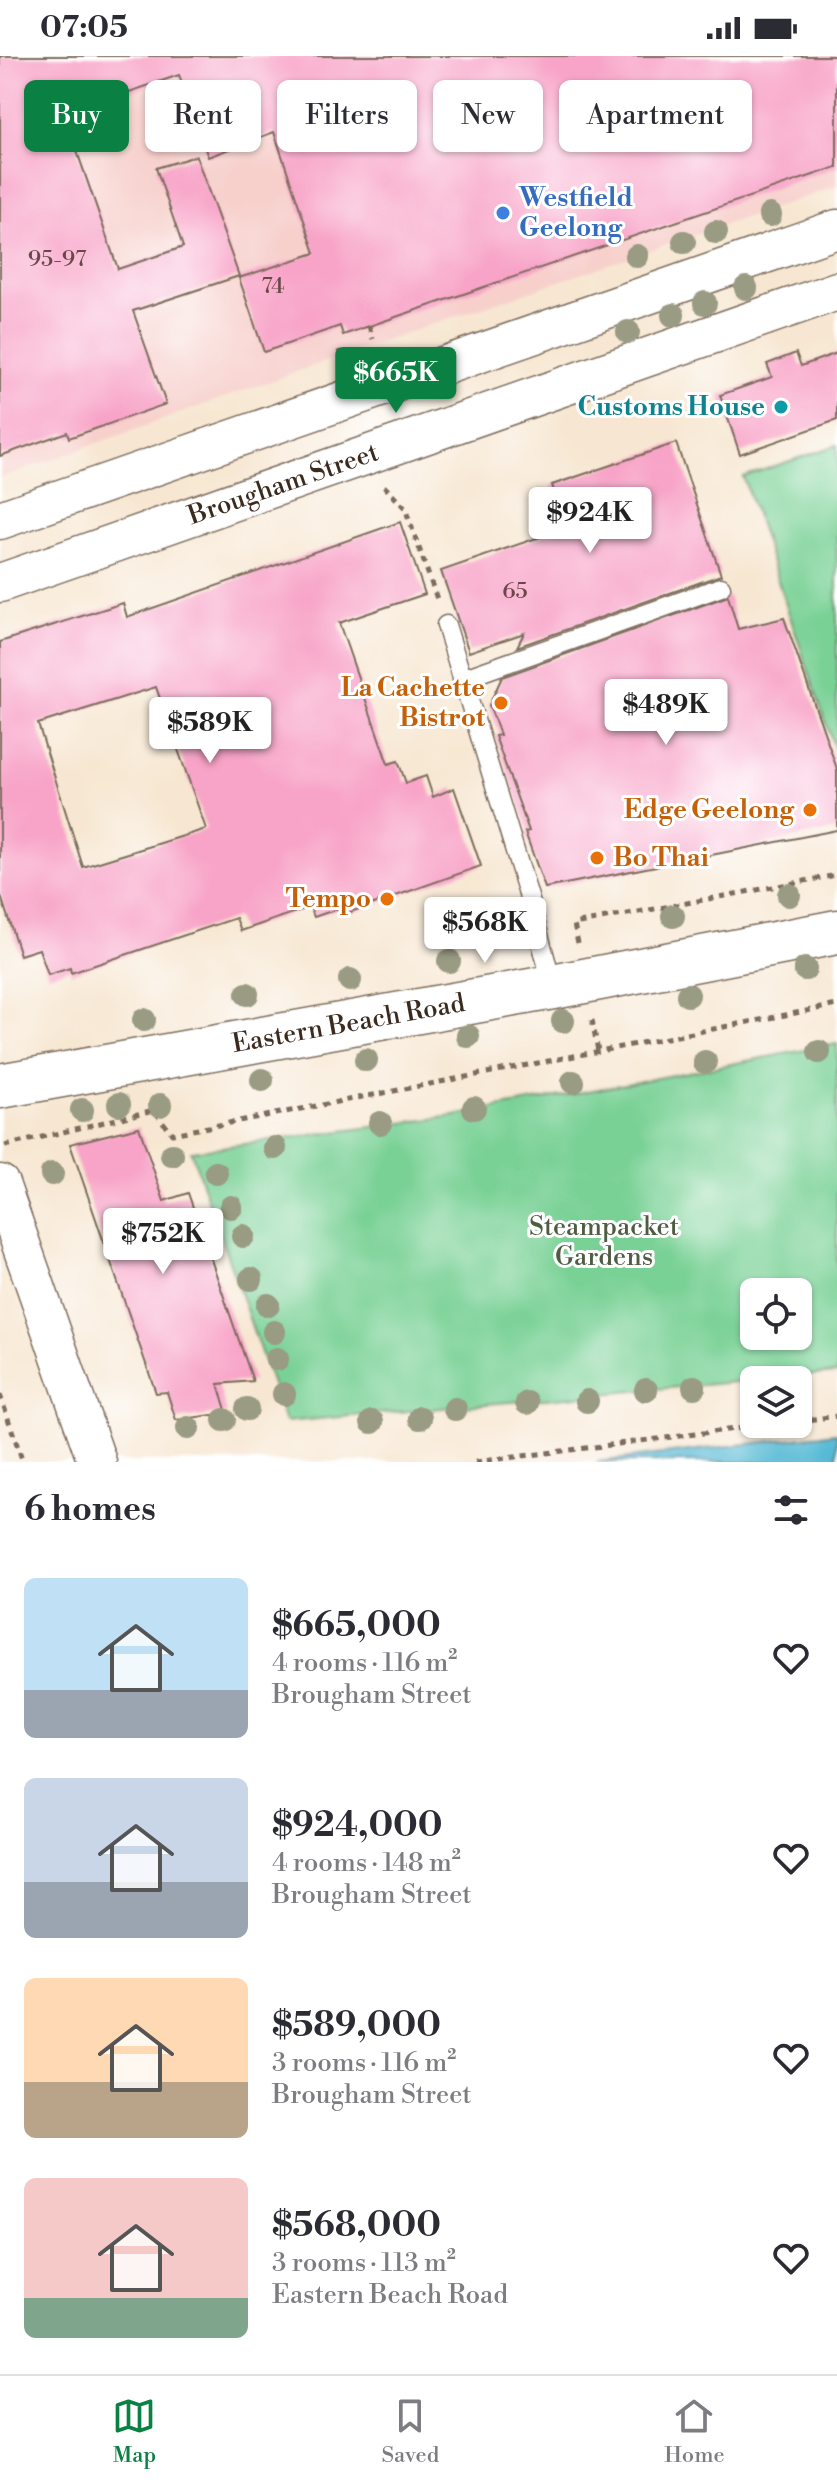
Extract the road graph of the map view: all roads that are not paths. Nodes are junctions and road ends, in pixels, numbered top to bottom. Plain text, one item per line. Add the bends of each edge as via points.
1 (837, 229) edge
2 (837, 291) edge
3 (0, 520) edge
4 (0, 583) edge
5 (721, 587) dead end
6 (446, 625) dead end
7 (462, 679) junction
8 (837, 932) edge
9 (553, 987) junction
10 (0, 1086) edge
11 (0, 1184) edge
12 (97, 1462) edge

1 - 3 street
2 - 4 street, Brougham Street
5 - 7 lane
6 - 7 lane
7 - 9 lane
8 - 9 street, Eastern Beach Road
9 - 10 street, Eastern Beach Road
11 - 12 street

